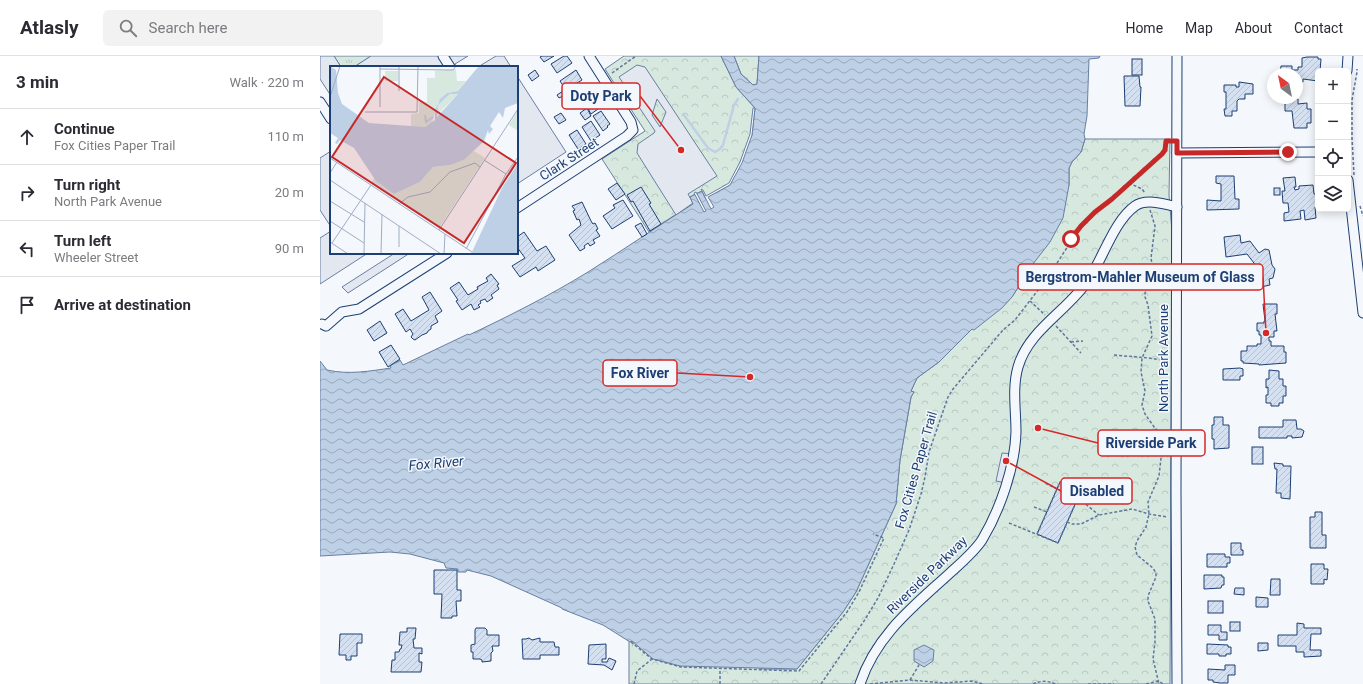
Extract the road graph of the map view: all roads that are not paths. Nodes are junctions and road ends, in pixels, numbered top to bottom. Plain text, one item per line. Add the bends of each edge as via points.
1 (443, 56) edge
2 (589, 56) edge
3 (1177, 56) edge
4 (1348, 56) edge
5 (449, 66) edge
6 (1347, 68) edge
7 (320, 102) edge
8 (330, 117) edge
9 (1315, 152) edge
10 (1177, 153) junction
11 (1352, 180) edge
12 (518, 207) edge
13 (1177, 207) junction
14 (446, 254) edge
15 (1363, 313) edge
16 (321, 323) edge
17 (860, 684) edge
18 (1177, 684) edge

1 - 5 street
2 - 12 street, Clark Street via 634,127 633,130 628,136
3 - 10 street, North Park Avenue
4 - 6 street
7 - 8 street
9 - 10 street
10 - 13 street, North Park Avenue
11 - 15 street
13 - 17 street, Riverside Parkway via 1147,202 1135,206 1113,233 1080,292 1029,344 1018,368 1013,454 997,511 981,541 898,620 875,651
13 - 18 street, North Park Avenue
14 - 16 street via 359,309 342,312 326,326

